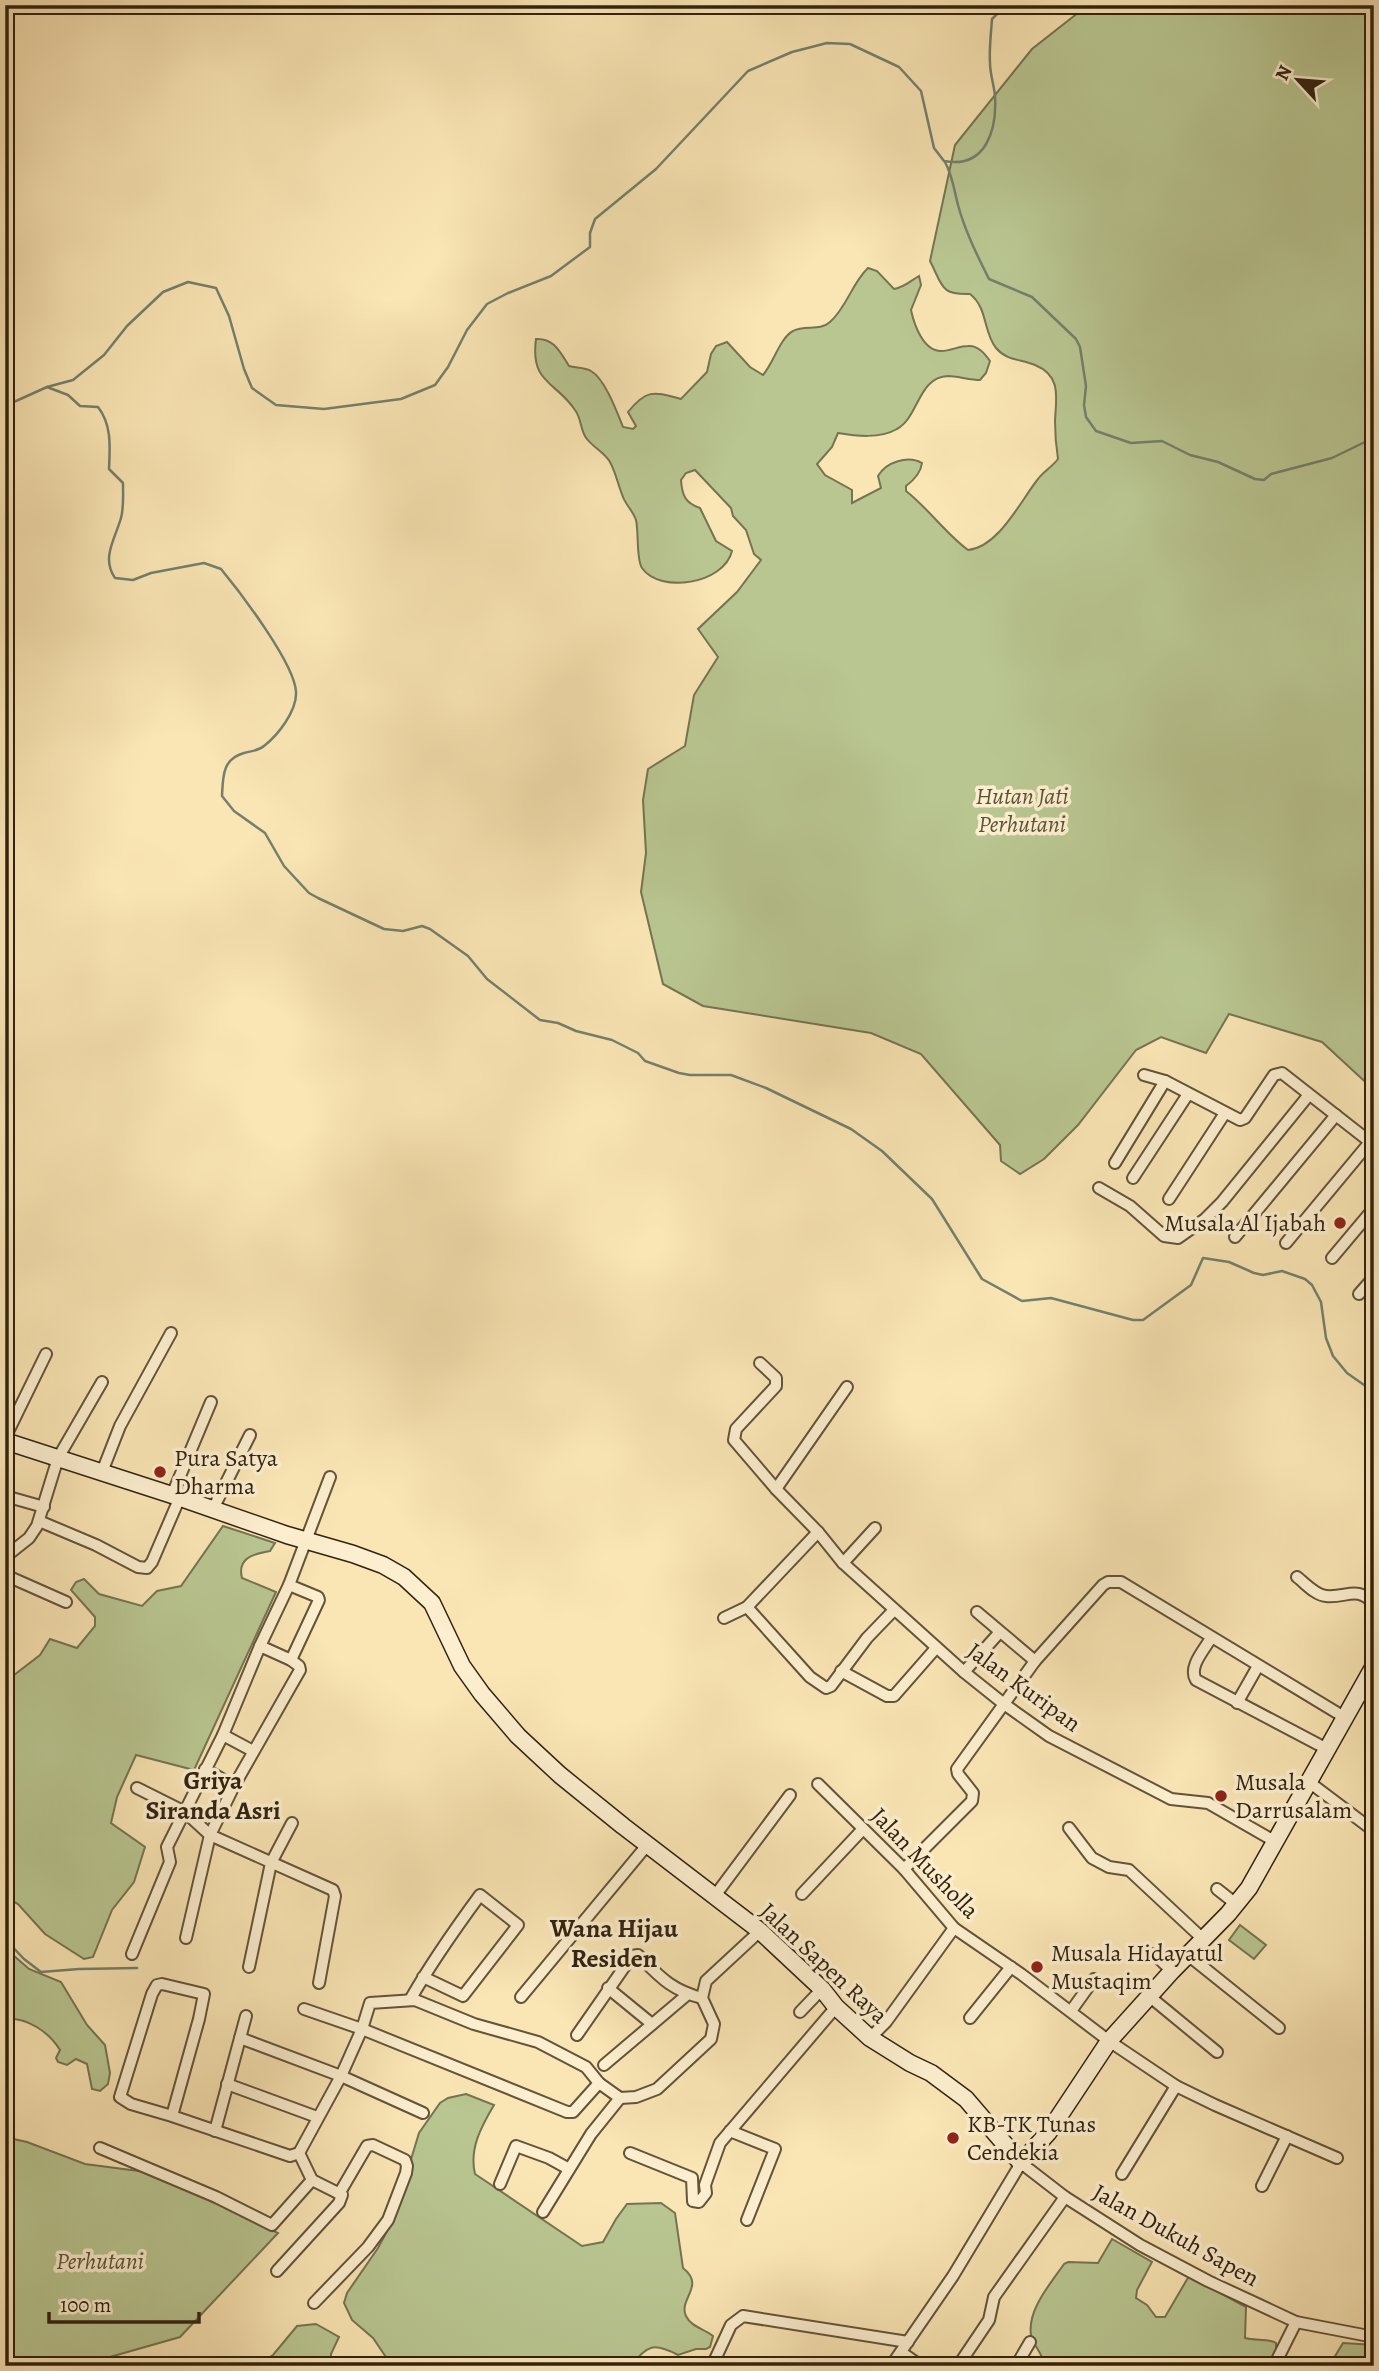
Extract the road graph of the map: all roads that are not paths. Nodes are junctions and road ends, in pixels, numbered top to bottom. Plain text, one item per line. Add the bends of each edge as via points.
1 (1144, 1075) dead end
2 (1165, 1081) junction
3 (1188, 1094) junction
4 (1308, 1096) junction
5 (1225, 1113) junction
6 (1336, 1115) junction
7 (1372, 1144) edge
8 (1115, 1163) dead end
9 (1133, 1178) dead end
10 (1099, 1188) dead end
11 (1169, 1199) dead end
12 (1374, 1208) edge
13 (1235, 1237) dead end
14 (1286, 1243) dead end
15 (1332, 1258) dead end
16 (1374, 1277) edge
17 (1359, 1294) dead end
18 (171, 1333) dead end
19 (46, 1354) dead end
20 (760, 1363) dead end
21 (102, 1382) dead end
22 (847, 1387) dead end
23 (211, 1402) dead end
24 (250, 1435) dead end
25 (5, 1440) edge
26 (58, 1458) junction
27 (102, 1472) junction
28 (330, 1477) dead end
29 (776, 1489) junction
30 (5, 1496) edge
31 (176, 1496) junction
32 (44, 1507) junction
33 (213, 1509) junction
34 (39, 1521) junction
35 (875, 1528) dead end
36 (818, 1532) junction
37 (304, 1539) junction
38 (5, 1558) edge
39 (842, 1563) junction
40 (5, 1575) edge
41 (1297, 1577) dead end
42 (289, 1585) junction
43 (66, 1602) dead end
44 (1374, 1604) edge
45 (747, 1607) junction
46 (894, 1609) junction
47 (977, 1612) dead end
48 (724, 1618) dead end
49 (999, 1633) junction
50 (1211, 1638) junction
51 (260, 1646) junction
52 (936, 1648) junction
53 (291, 1660) junction
54 (1035, 1661) junction
55 (1258, 1666) junction
56 (1374, 1666) edge
57 (841, 1671) junction
58 (964, 1672) junction
59 (1237, 1703) junction
60 (1004, 1704) junction
61 (1344, 1717) junction
62 (223, 1735) junction
63 (1327, 1749) junction
64 (253, 1751) junction
65 (205, 1769) junction
66 (1309, 1782) junction
67 (818, 1784) dead end
68 (234, 1786) junction
69 (137, 1788) dead end
70 (790, 1795) dead end
71 (185, 1812) junction
72 (292, 1823) dead end
73 (1069, 1828) dead end
74 (863, 1829) junction
75 (1374, 1831) edge
76 (210, 1835) junction
77 (1276, 1842) junction
78 (648, 1843) junction
79 (271, 1864) junction
80 (904, 1869) junction
81 (1217, 1889) dead end
82 (802, 1894) dead end
83 (714, 1897) junction
84 (1236, 1904) junction
85 (954, 1928) junction
86 (760, 1931) junction
87 (186, 1938) dead end
88 (1203, 1940) junction
89 (132, 1954) dead end
90 (1154, 1954) dead end
91 (1188, 1955) junction
92 (249, 1967) dead end
93 (1011, 1967) junction
94 (1172, 1971) junction
95 (423, 1977) junction
96 (1094, 1979) dead end
97 (319, 1983) dead end
98 (608, 1988) junction
99 (822, 1989) junction
100 (688, 1994) junction
101 (1149, 1996) junction
102 (521, 1997) dead end
103 (702, 1998) junction
104 (413, 2000) junction
105 (836, 2007) junction
106 (304, 2009) dead end
107 (1071, 2011) junction
108 (800, 2012) dead end
109 (246, 2016) dead end
110 (970, 2018) dead end
111 (652, 2024) junction
112 (1279, 2028) dead end
113 (362, 2029) junction
114 (577, 2035) dead end
115 (240, 2038) junction
116 (870, 2038) junction
117 (1109, 2041) junction
118 (1217, 2052) dead end
119 (604, 2065) dead end
120 (341, 2076) junction
121 (599, 2083) junction
122 (227, 2084) junction
123 (1176, 2086) junction
124 (620, 2098) junction
125 (423, 2113) dead end
126 (172, 2116) junction
127 (317, 2117) junction
128 (215, 2131) junction
129 (730, 2131) junction
130 (1287, 2136) junction
131 (100, 2148) dead end
132 (299, 2153) junction
133 (630, 2153) dead end
134 (1338, 2158) dead end
135 (1021, 2163) junction
136 (569, 2169) junction
137 (1122, 2174) dead end
138 (313, 2180) junction
139 (500, 2184) dead end
140 (1262, 2186) dead end
141 (340, 2194) junction
142 (1065, 2197) junction
143 (543, 2211) dead end
144 (747, 2220) dead end
145 (277, 2271) dead end
146 (314, 2302) dead end
147 (1296, 2322) junction
148 (1374, 2337) edge
149 (1030, 2342) dead end
150 (905, 2347) junction
151 (712, 2366) edge
152 (891, 2366) edge
153 (921, 2366) edge
154 (958, 2366) edge
155 (1016, 2366) edge
156 (1274, 2366) edge

1 - 2 street
2 - 3 street
2 - 8 street
3 - 5 street
3 - 9 street
4 - 5 street via 1277,1073 1245,1118
4 - 6 street
4 - 10 street via 1222,1202 1178,1238 1164,1236 1130,1206
5 - 11 street
6 - 7 street
6 - 13 street
7 - 14 street
12 - 15 street
16 - 17 street
18 - 27 street via 120,1426
19 - 25 street
20 - 29 street, Jalan Kuripan via 776,1378 776,1386 736,1429 734,1440
21 - 26 street
22 - 29 street
23 - 31 street
24 - 33 street
25 - 26 street, Jalan Sapen Raya
26 - 27 street, Jalan Sapen Raya
26 - 32 street
27 - 31 street, Jalan Sapen Raya
28 - 37 street
29 - 36 street, Jalan Kuripan
30 - 32 street
31 - 33 street, Jalan Sapen Raya
31 - 34 street via 147,1568
32 - 34 street
33 - 37 street, Jalan Sapen Raya
34 - 38 street via 29,1538
35 - 39 street
36 - 39 street, Jalan Kuripan
36 - 45 street
37 - 42 street
37 - 78 street, Jalan Sapen Raya via 383,1565 419,1590 432,1603 482,1695 518,1737
39 - 46 street, Jalan Kuripan
40 - 43 street
41 - 44 street via 1318,1594 1358,1593
42 - 51 street
42 - 53 street via 319,1600
45 - 48 street
45 - 57 street via 817,1684 831,1686
46 - 52 street, Jalan Kuripan
46 - 57 street
47 - 49 street, Jalan Kuripan
49 - 54 street, Jalan Kuripan
49 - 58 street
50 - 54 street, Jalan Kuripan via 1114,1581 1103,1586
50 - 55 street, Jalan Kuripan
50 - 59 street via 1193,1676
51 - 53 street
51 - 62 street
52 - 57 street via 894,1696
52 - 58 street, Jalan Kuripan
53 - 64 street via 300,1670
54 - 60 street
55 - 59 street
55 - 61 street, Jalan Kuripan
56 - 61 street
58 - 60 street, Jalan Kuripan
59 - 63 street
60 - 77 street, Jalan Kuripan via 1049,1736 1171,1799 1208,1803
60 - 80 street via 957,1769 973,1793 972,1801
61 - 63 street
62 - 64 street
62 - 65 street
63 - 66 street
64 - 68 street
65 - 68 street
65 - 71 street
66 - 75 street
66 - 77 street
67 - 74 street, Jalan Musholla
68 - 76 street
69 - 71 street
70 - 83 street
71 - 76 street
71 - 89 street via 167,1847 170,1862
72 - 79 street
73 - 88 street via 1092,1858 1129,1871
74 - 80 street, Jalan Musholla
74 - 82 street
76 - 79 street
76 - 87 street
77 - 84 street
78 - 83 street, Jalan Sapen Raya
78 - 102 street
79 - 92 street
79 - 97 street via 333,1890
80 - 85 street, Jalan Musholla
81 - 84 street
83 - 86 street, Jalan Sapen Raya
84 - 88 street
85 - 93 street, Jalan Musholla
85 - 116 street
86 - 99 street, Jalan Sapen Raya
86 - 103 street via 706,1980
88 - 91 street
90 - 94 street
91 - 94 street
91 - 112 street
93 - 107 street, Jalan Musholla
93 - 110 street
94 - 101 street
95 - 95 street via 480,1895 517,1925 463,1996
95 - 104 street
96 - 107 street
98 - 100 street via 635,1955
98 - 111 street
98 - 114 street
99 - 105 street, Jalan Sapen Raya
99 - 108 street
100 - 103 street
100 - 111 street
101 - 117 street
101 - 118 street
103 - 124 street via 714,2024 711,2039 657,2089
104 - 113 street via 370,2003
104 - 121 street via 538,2042 586,2067
105 - 116 street, Jalan Sapen Raya
105 - 129 street
106 - 113 street
107 - 117 street, Jalan Musholla
109 - 115 street
111 - 119 street
113 - 120 street
113 - 121 street via 566,2112 579,2109
115 - 120 street
115 - 122 street
116 - 135 street, Jalan Sapen Raya via 966,2099
117 - 123 street
117 - 135 street via 1054,2125
120 - 125 street
120 - 127 street
121 - 124 street
122 - 127 street
122 - 128 street
123 - 130 street
123 - 137 street
124 - 136 street
126 - 126 street via 204,1994 162,1984 152,1994 120,2097
126 - 128 street
127 - 132 street
128 - 132 street via 290,2156
129 - 133 street via 720,2143 706,2193 699,2202 693,2201 692,2178
129 - 144 street via 775,2149
130 - 134 street
130 - 140 street
131 - 138 street via 272,2225
132 - 138 street
135 - 142 street, Jalan Dukuh Sapen
135 - 150 street
136 - 139 street via 516,2146
136 - 143 street
138 - 141 street
141 - 145 street via 339,2203
141 - 146 street via 367,2146 405,2160 406,2173 388,2220
142 - 147 street, Jalan Dukuh Sapen via 1140,2245
142 - 154 street via 994,2297 989,2320
147 - 148 street, Jalan Dukuh Sapen
147 - 156 street
149 - 155 street
150 - 151 street via 743,2316 731,2325
150 - 152 street
150 - 153 street

